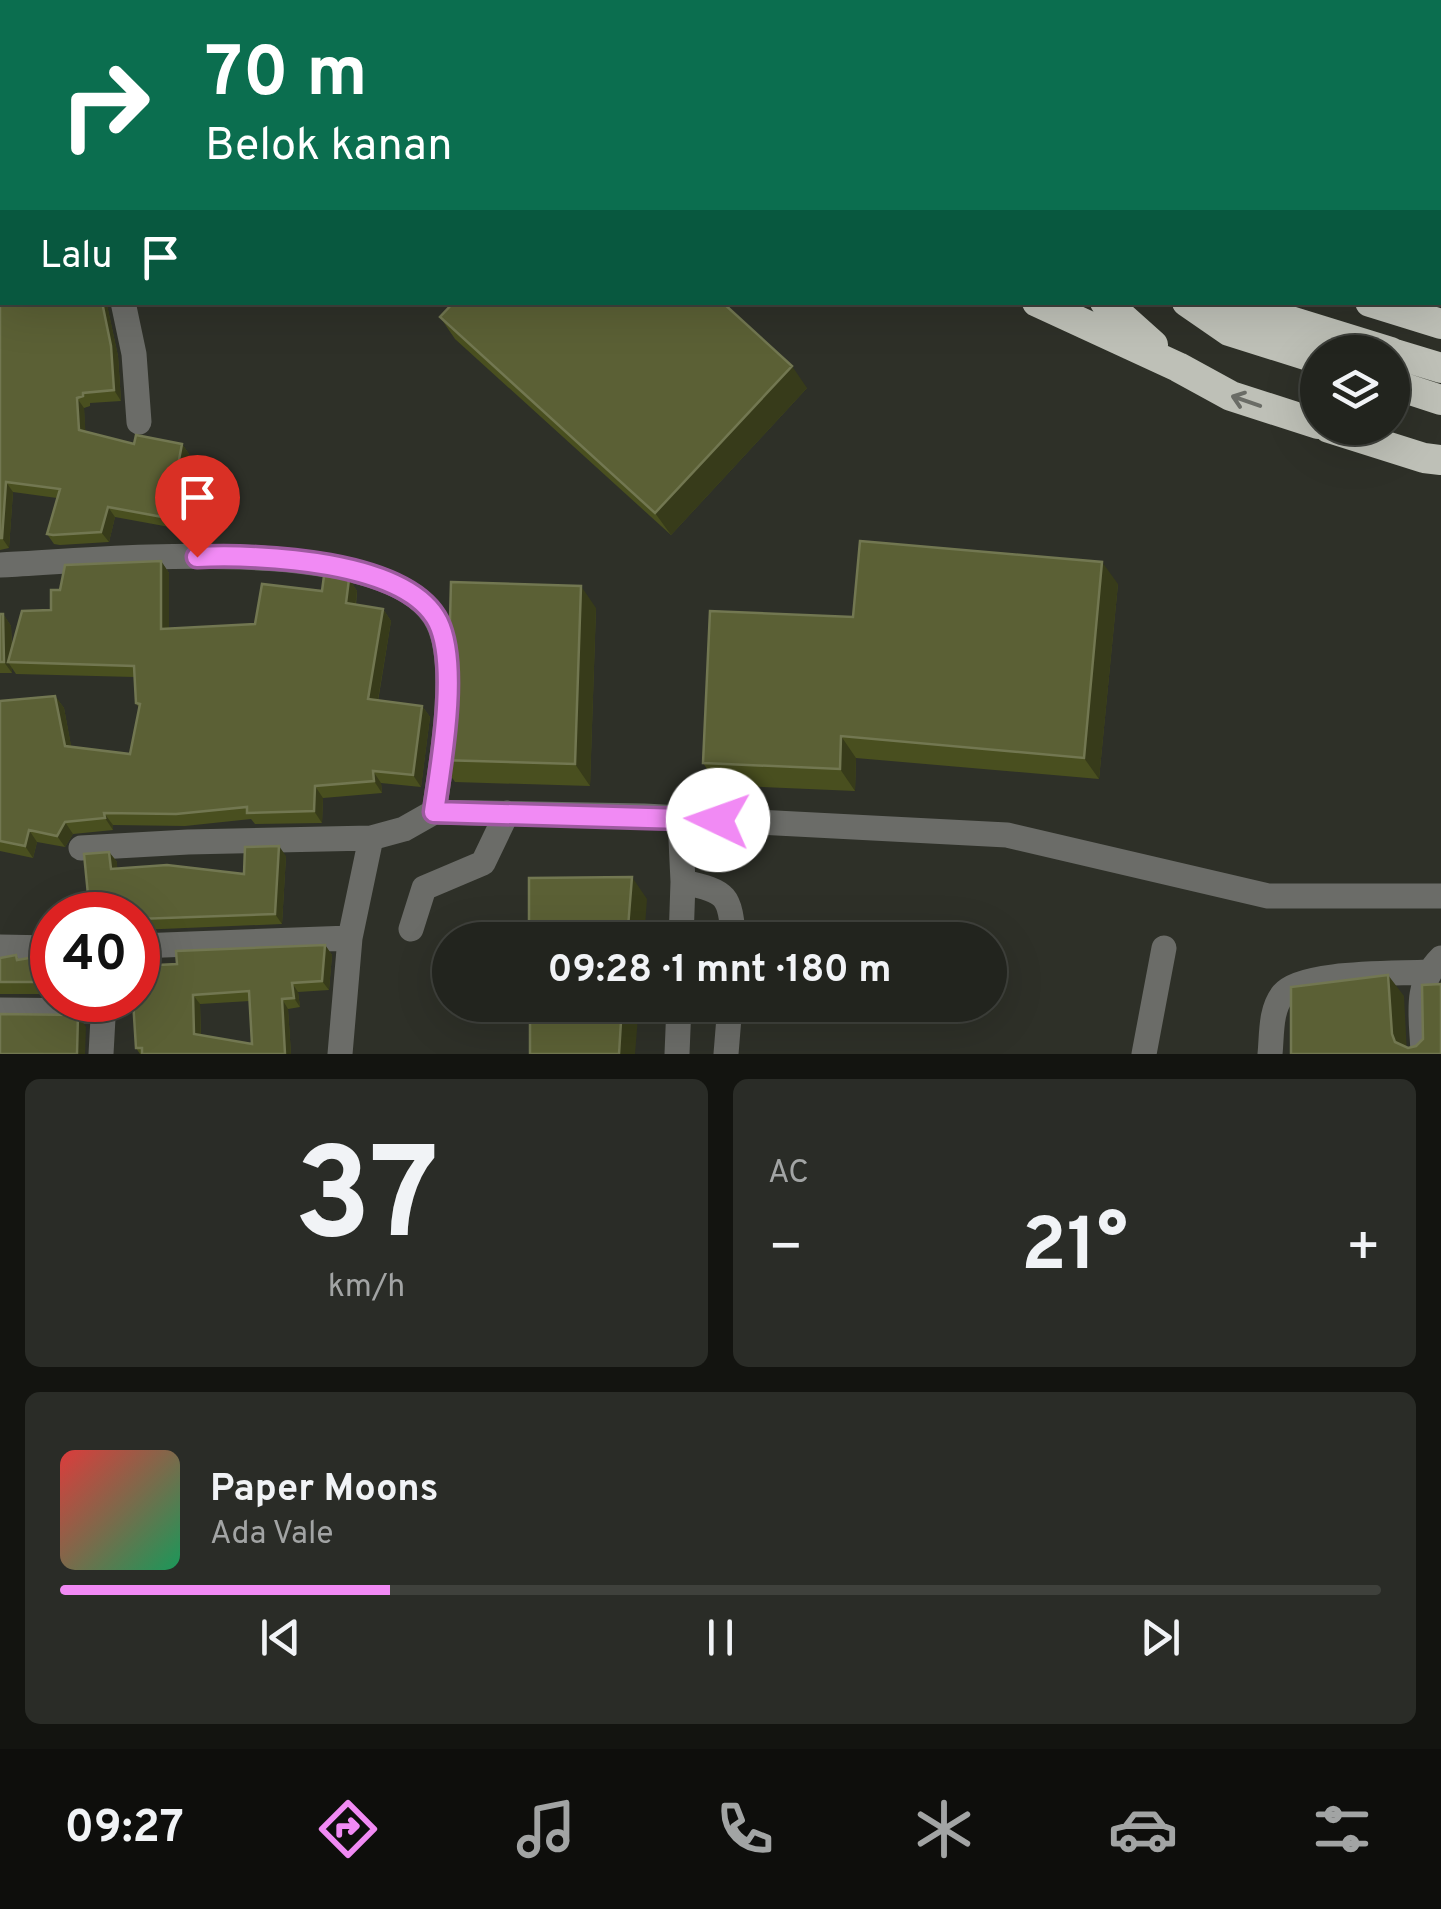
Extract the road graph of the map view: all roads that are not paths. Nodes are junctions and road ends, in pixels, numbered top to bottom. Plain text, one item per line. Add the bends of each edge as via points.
1 (124, 305) edge
2 (1043, 305) edge
3 (1108, 305) edge
4 (1191, 305) edge
5 (1239, 305) edge
6 (1380, 305) edge
7 (1441, 324) edge
8 (1334, 335) edge
9 (1300, 353) edge
10 (1410, 359) edge
11 (1178, 368) junction
12 (1441, 368) edge
13 (1410, 390) edge
14 (1441, 400) edge
15 (1300, 418) edge
16 (140, 422) dead end
17 (1383, 445) edge
18 (1441, 460) edge
19 (0, 564) edge
20 (434, 812) junction
21 (507, 813) junction
22 (680, 818) junction
23 (371, 838) junction
24 (81, 848) dead end
25 (684, 882) junction
26 (1441, 896) edge
27 (682, 922) edge
28 (732, 922) edge
29 (411, 929) dead end
30 (350, 938) junction
31 (160, 945) edge
32 (0, 947) edge
33 (30, 948) edge
34 (1164, 948) dead end
35 (1434, 965) edge
36 (30, 1009) edge
37 (0, 1010) edge
38 (102, 1022) edge
39 (678, 1022) edge
40 (729, 1022) edge
41 (102, 1054) edge
42 (340, 1054) edge
43 (677, 1054) edge
44 (726, 1054) edge
45 (1144, 1054) edge
46 (1270, 1054) edge
47 (1423, 1054) edge

1 - 16 street
2 - 11 highway
3 - 11 highway
4 - 9 highway via 1229,331
5 - 8 highway
6 - 7 highway
10 - 12 highway
15 -> 11 highway via 1231,396
13 - 14 highway
17 - 18 highway
19 - 20 street via 236,555 360,570 414,594 438,622 448,656
20 - 21 street
20 - 23 street via 404,830
21 - 22 street
21 - 29 street via 483,863 424,888
22 - 25 street
22 - 26 street via 1007,835 1268,896
23 - 24 street
23 - 30 street
25 - 27 street
25 - 28 street via 715,888 730,904
30 - 31 street
30 - 42 street
32 - 33 street
34 - 45 street
35 - 46 street via 1304,979 1284,992 1274,1010
35 - 47 street via 1421,988
36 - 37 street
38 - 41 street
39 - 43 street
40 - 44 street

